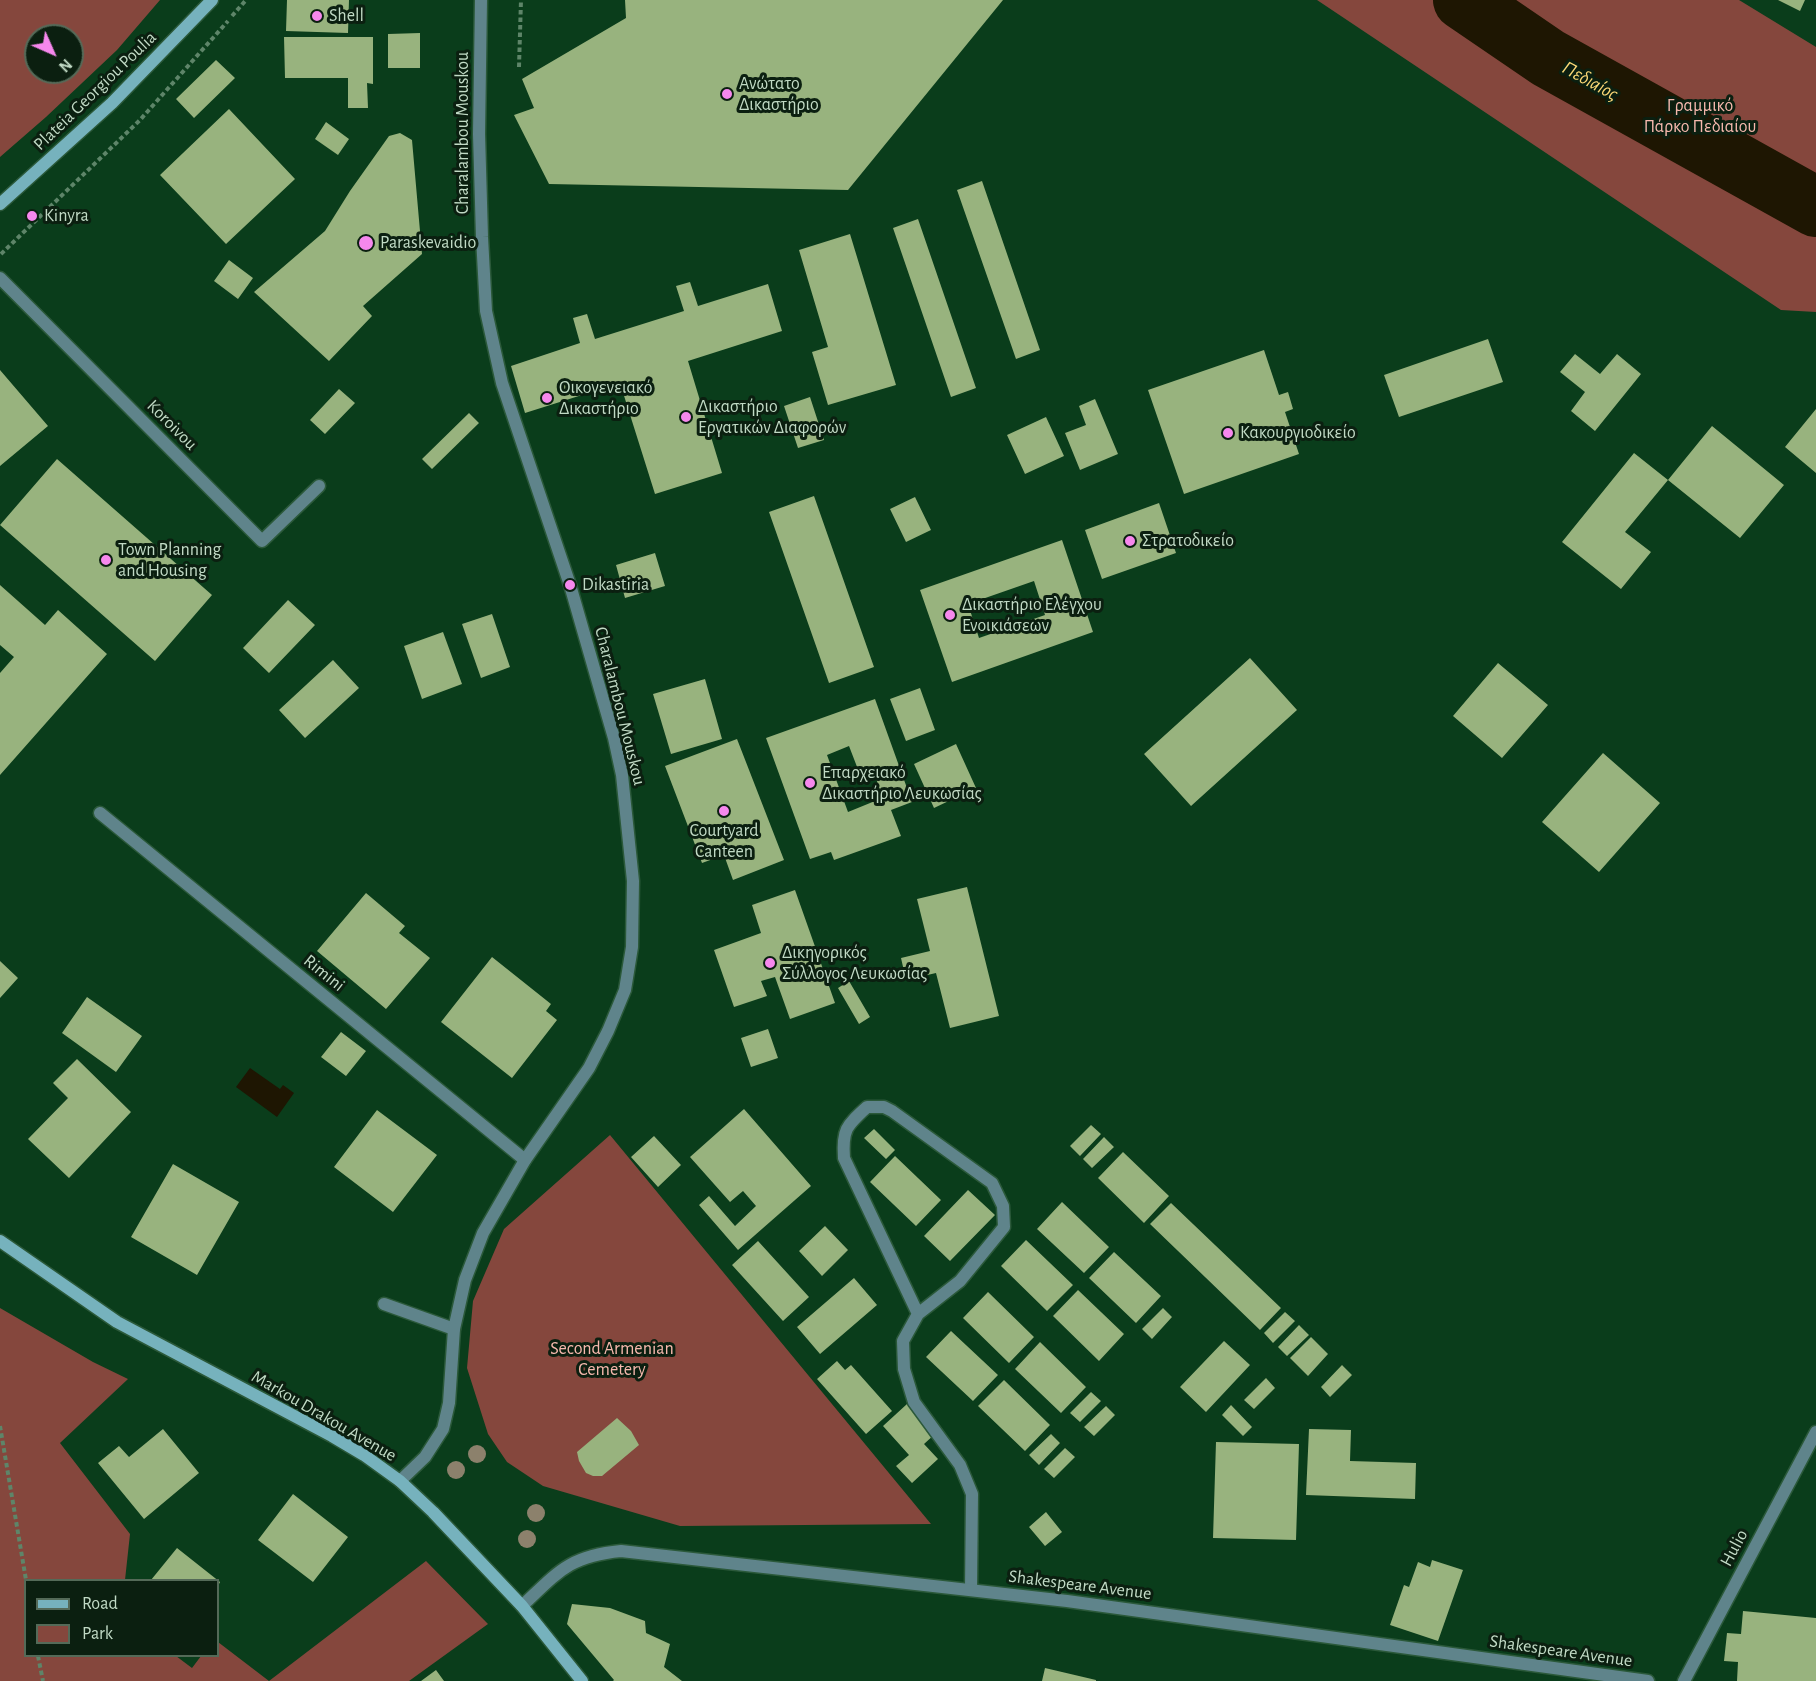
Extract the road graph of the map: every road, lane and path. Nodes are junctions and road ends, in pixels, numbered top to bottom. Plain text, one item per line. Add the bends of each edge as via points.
1 (212, 0) edge
2 (246, 0) edge
3 (482, 0) edge
4 (521, 0) edge
5 (519, 67) dead end
6 (0, 204) edge
7 (0, 255) edge
8 (0, 278) edge
9 (319, 486) dead end
10 (100, 813) dead end
11 (525, 1160) junction
12 (0, 1241) edge
13 (384, 1304) dead end
14 (918, 1314) junction
15 (454, 1329) junction
16 (0, 1426) edge
17 (1816, 1432) edge
18 (399, 1481) junction
19 (26, 1579) edge
20 (971, 1589) junction
21 (522, 1606) junction
22 (38, 1657) edge
23 (43, 1681) edge
24 (582, 1681) edge
25 (1648, 1681) edge
26 (1684, 1681) edge

1 - 6 main road, Plateia Georgiou Poulia via 112,103
2 - 7 path via 140,120
3 - 11 street, Charalambou Mouskou via 479,134 486,311 502,383 570,585 614,738 622,775 633,881 632,947 625,990 589,1068
4 - 5 path
8 - 9 street, Koroivou via 262,541
10 - 11 street, Rimini
11 - 15 street, Charalambou Mouskou via 483,1233 465,1280
12 - 18 main road, Markou Drakou Avenue via 117,1322 364,1455
13 - 15 street
14 - 14 street via 844,1158 843,1137 852,1120 867,1107 884,1107 918,1128 992,1183 1004,1206 1005,1227 987,1250 960,1281
14 - 20 street via 903,1341 904,1369 914,1402 960,1465 972,1494
15 - 18 street, Charalambou Mouskou via 449,1403 443,1429 425,1457
16 - 19 path
17 - 26 street, Hulio
18 - 21 main road, Markou Drakou Avenue
20 - 21 street, Shakespeare Avenue via 621,1551 587,1556 571,1563
20 - 25 street, Shakespeare Avenue
21 - 24 main road, Markou Drakou Avenue
22 - 23 path

